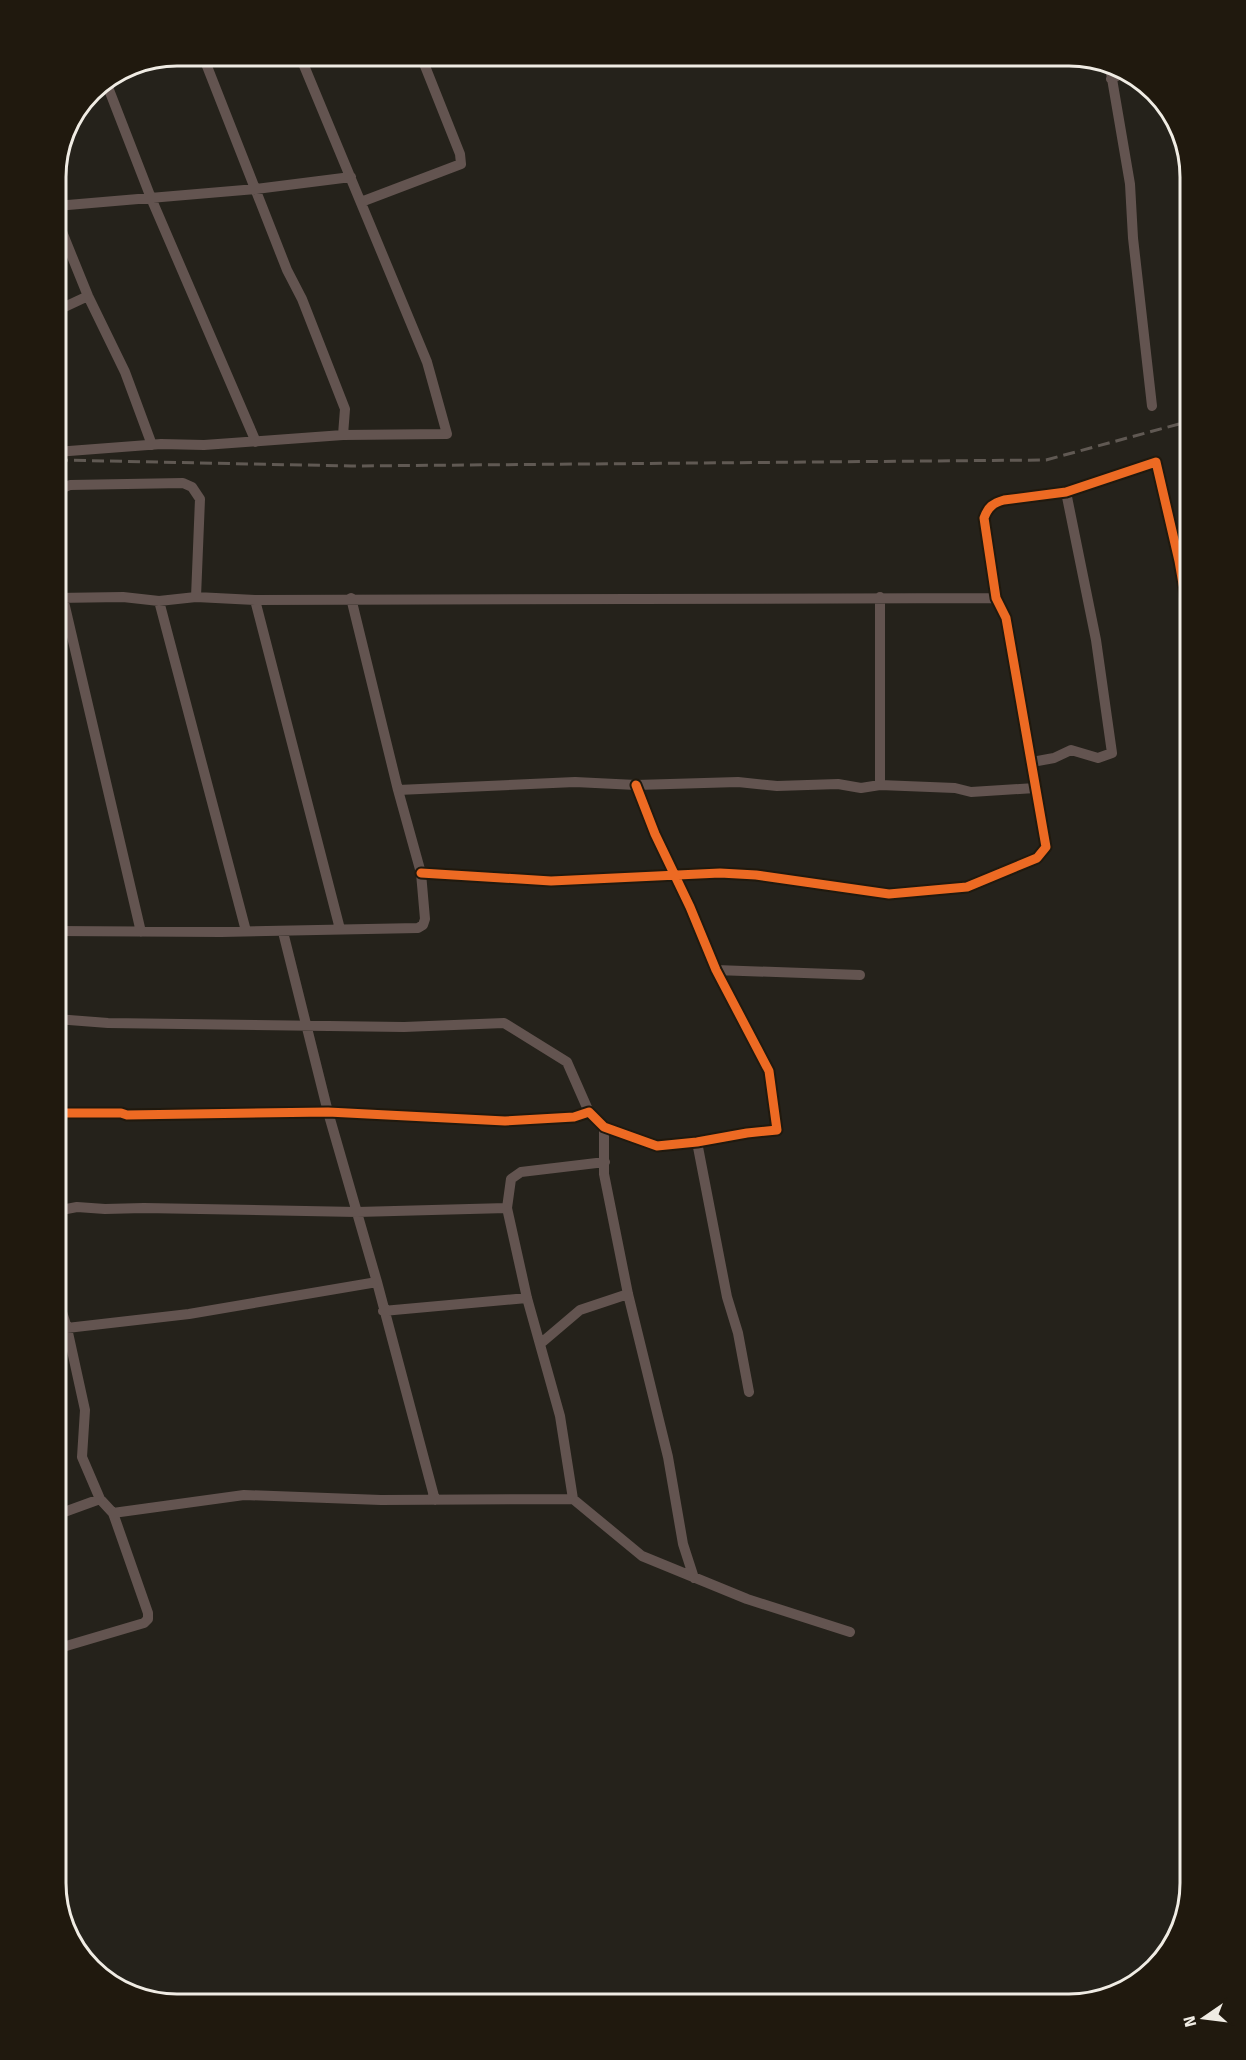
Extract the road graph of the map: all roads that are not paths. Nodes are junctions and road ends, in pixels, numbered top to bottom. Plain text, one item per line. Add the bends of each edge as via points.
1 (206, 66) edge
2 (304, 66) edge
3 (425, 66) edge
4 (1111, 75) edge
5 (109, 90) edge
6 (351, 177) junction
7 (256, 189) junction
8 (151, 198) junction
9 (361, 202) junction
10 (66, 205) edge
11 (66, 242) edge
12 (88, 296) junction
13 (66, 306) edge
14 (1152, 406) dead end
15 (343, 435) junction
16 (256, 442) junction
17 (152, 445) junction
18 (66, 451) edge
19 (66, 487) edge
20 (1066, 492) junction
21 (1180, 544) edge
22 (196, 597) junction
23 (880, 597) junction
24 (66, 598) edge
25 (351, 598) junction
26 (996, 598) junction
27 (255, 600) junction
28 (159, 601) junction
29 (66, 627) edge
30 (1032, 762) junction
31 (636, 785) junction
32 (880, 785) junction
33 (1035, 788) junction
34 (398, 790) junction
35 (421, 873) junction
36 (675, 876) junction
37 (340, 929) junction
38 (66, 931) edge
39 (246, 931) junction
40 (141, 932) junction
41 (283, 932) junction
42 (716, 970) junction
43 (860, 975) dead end
44 (66, 1020) edge
45 (308, 1026) junction
46 (328, 1112) junction
47 (590, 1112) junction
48 (66, 1113) edge
49 (604, 1127) junction
50 (697, 1142) junction
51 (604, 1162) junction
52 (507, 1208) junction
53 (66, 1209) edge
54 (357, 1212) junction
55 (377, 1282) junction
56 (628, 1294) junction
57 (527, 1298) junction
58 (384, 1311) junction
59 (66, 1325) edge
60 (67, 1328) junction
61 (540, 1344) junction
62 (749, 1392) dead end
63 (100, 1499) junction
64 (573, 1499) junction
65 (435, 1500) junction
66 (66, 1511) edge
67 (113, 1513) junction
68 (694, 1578) junction
69 (850, 1632) dead end
70 (66, 1646) edge

1 - 7 street
2 - 6 street
3 - 9 street via 461,164
4 - 14 street via 1130,184
5 - 8 street
6 - 7 street
6 - 9 street
7 - 8 street
7 - 15 street via 345,409
8 - 10 street
8 - 16 street
9 - 15 street via 427,362 447,434
11 - 12 street
12 - 13 street
12 - 17 street via 125,372
15 - 16 street
16 - 17 street
17 - 18 street
19 - 22 street via 183,483 192,487 200,499
20 - 21 street via 1156,462
20 - 26 street via 1004,500 988,508 984,518
20 - 30 street via 1096,640 1112,753 1098,758 1071,750
22 - 27 street
22 - 28 street
23 - 25 street
23 - 26 street
23 - 32 street
24 - 28 street
25 - 27 street
25 - 34 street
26 - 30 street via 1006,618
27 - 37 street
28 - 39 street
29 - 40 street
30 - 33 street
31 - 32 street
31 - 34 street via 575,782
31 - 36 street
32 - 33 street via 971,792
33 - 36 street via 1046,847 1037,858 967,887 889,894 756,875
34 - 35 street
35 - 36 street via 551,881
35 - 37 street via 423,925
36 - 42 street
37 - 41 street
38 - 40 street
39 - 40 street
39 - 41 street
41 - 45 street
42 - 43 street
42 - 50 street via 769,1071 777,1130
44 - 45 street
45 - 46 street
45 - 47 street via 504,1023 567,1062
46 - 47 street via 505,1121 574,1117
46 - 48 street
46 - 54 street
47 - 49 street
49 - 50 street via 657,1146
49 - 51 street
50 - 62 street
51 - 52 street via 521,1172 511,1179
51 - 56 street
52 - 54 street
52 - 57 street
53 - 54 street
54 - 55 street
55 - 58 street
55 - 60 street via 189,1314
56 - 61 street via 580,1310
56 - 68 street via 668,1458 683,1544
57 - 58 street
57 - 61 street
58 - 65 street
59 - 60 street
60 - 63 street via 85,1410 82,1457
61 - 64 street via 560,1416
63 - 66 street
63 - 67 street
64 - 65 street
64 - 68 street via 642,1556
65 - 67 street via 244,1495
67 - 70 street via 148,1618 144,1623
68 - 69 street

